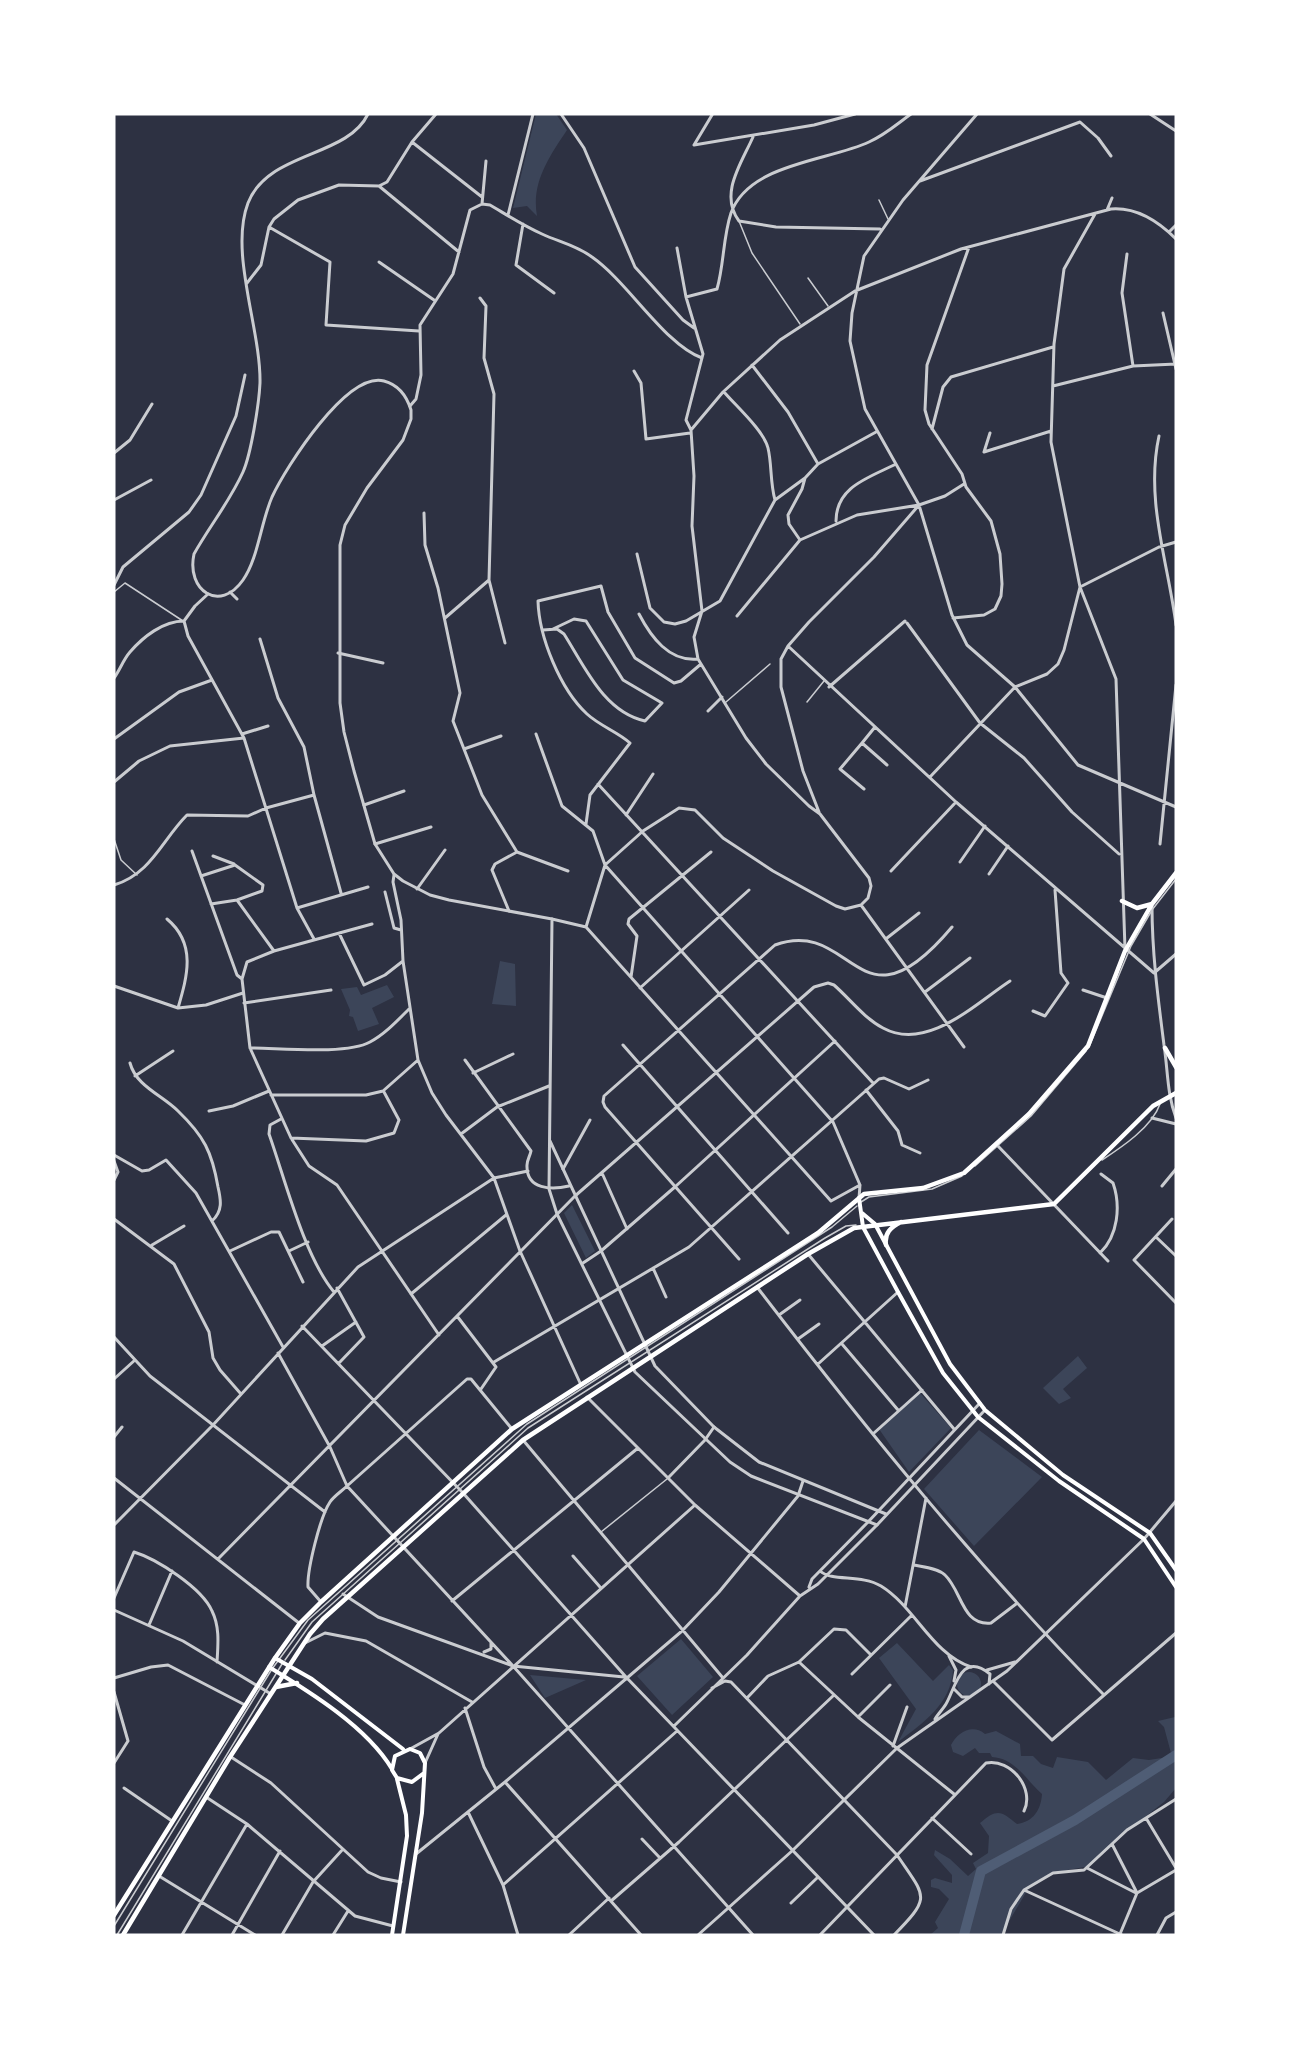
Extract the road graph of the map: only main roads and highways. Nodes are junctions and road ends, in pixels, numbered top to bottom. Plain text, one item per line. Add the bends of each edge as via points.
1 (1176, 873) edge
2 (1122, 901) road end
3 (1152, 907) junction
4 (1165, 1048) road end
5 (1176, 1067) edge
6 (1176, 1093) edge
7 (859, 1198) junction
8 (862, 1213) junction
9 (904, 1220) junction
10 (875, 1224) junction
11 (863, 1227) junction
12 (885, 1245) junction
13 (647, 1350) junction
14 (629, 1361) junction
15 (964, 1382) junction
16 (956, 1390) junction
17 (457, 1487) junction
18 (398, 1542) junction
19 (1176, 1570) edge
20 (1176, 1587) edge
21 (276, 1659) junction
22 (289, 1666) junction
23 (270, 1668) junction
24 (283, 1676) junction
25 (297, 1683) junction
26 (276, 1687) junction
27 (404, 1749) junction
28 (392, 1770) junction
29 (423, 1773) junction
30 (397, 1778) junction
31 (114, 1915) edge
32 (123, 1935) edge
33 (392, 1935) edge
34 (403, 1935) edge

1 - 3 main road
2 - 3 main road via 1137,908
3 - 7 main road via 1127,952 1088,1046 998,1146 952,1179 923,1188 869,1192
4 - 5 main road
6 - 9 main road via 1153,1106 1054,1204
7 - 8 main road
7 - 13 main road via 818,1233
8 - 10 main road
8 - 11 main road
9 - 10 main road
9 - 12 main road via 889,1230
10 - 11 main road
10 - 12 main road
11 - 13 main road via 846,1232
11 - 16 main road
12 - 15 main road via 950,1364
13 - 14 main road
13 - 14 main road
14 - 17 main road
14 - 17 main road via 580,1385 512,1429
15 - 16 main road
15 - 19 main road via 985,1410 1063,1475 1150,1533
16 - 20 main road via 978,1417 1050,1475 1144,1539
17 - 18 main road
17 - 18 main road
18 - 21 main road via 321,1602 300,1623
18 - 22 main road via 349,1598 309,1634
21 - 22 main road
21 - 23 main road
22 - 24 main road
22 - 27 main road
23 - 24 main road
23 - 31 main road
24 - 25 main road
24 - 26 main road
25 - 26 main road
25 - 28 main road via 377,1748
26 - 32 main road
27 - 28 main road via 395,1756
27 - 29 main road via 420,1753 425,1763
28 - 30 main road
29 - 30 main road via 412,1782
29 - 34 main road
30 - 33 main road via 407,1829

